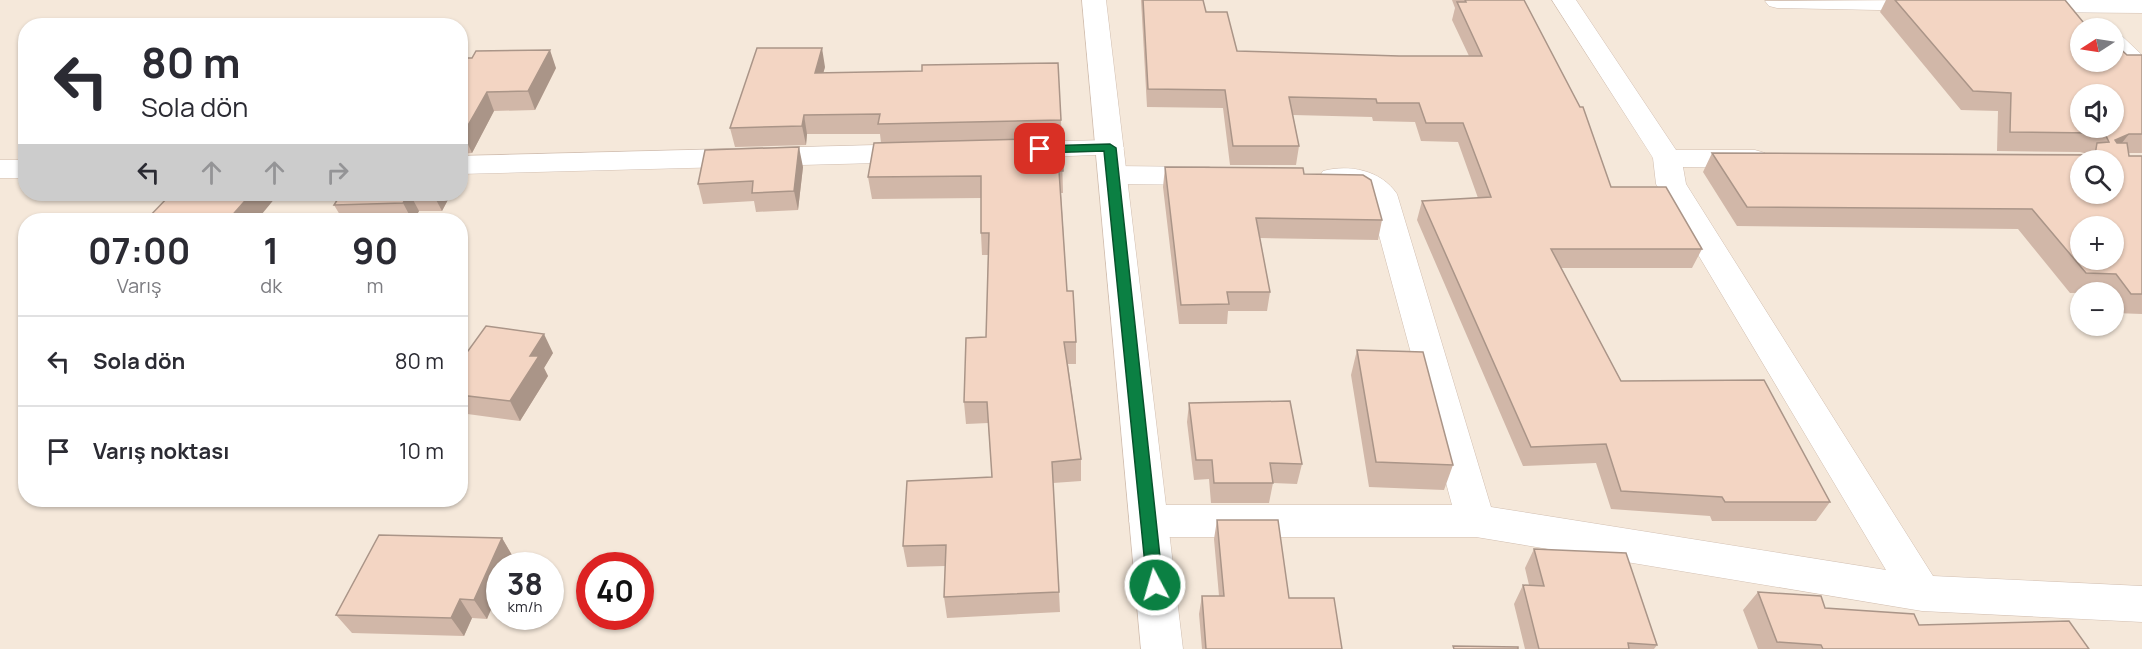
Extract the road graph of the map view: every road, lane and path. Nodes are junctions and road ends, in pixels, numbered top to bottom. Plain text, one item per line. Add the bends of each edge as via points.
1 (1094, 0) edge
2 (1564, 0) edge
3 (1777, 1) edge
4 (2074, 3) edge
5 (1945, 4) edge
6 (2005, 5) edge
7 (2142, 6) edge
8 (2090, 18) edge
9 (2124, 52) edge
10 (2142, 69) edge
11 (992, 151) edge
12 (945, 152) edge
13 (1667, 158) junction
14 (1785, 160) edge
15 (1111, 161) junction
16 (468, 165) edge
17 (0, 169) edge
18 (18, 169) edge
19 (1240, 176) edge
20 (1310, 177) edge
21 (1148, 520) junction
22 (1476, 521) junction
23 (1922, 593) junction
24 (2142, 604) edge
25 (1161, 649) edge

1 - 15 street
2 - 13 street
3 - 5 street
4 - 6 street
4 - 7 street
4 - 8 street
9 - 10 street
11 - 15 street
12 - 16 street
13 - 14 street
13 - 23 street via 1671,184
15 - 19 street
15 - 21 street
17 - 18 street
20 - 22 street via 1356,177 1382,194
21 - 22 street
21 - 25 street
22 - 23 street
23 - 24 street

